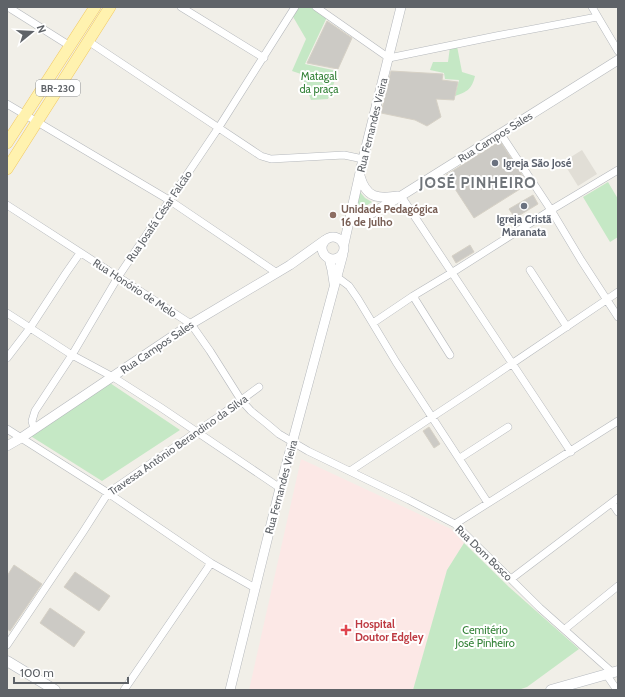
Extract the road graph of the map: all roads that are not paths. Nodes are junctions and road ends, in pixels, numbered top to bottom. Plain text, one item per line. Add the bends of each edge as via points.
1 (8, 7) edge
2 (95, 7) edge
3 (110, 7) edge
4 (181, 7) edge
5 (295, 7) edge
6 (316, 7) edge
7 (401, 7) edge
8 (592, 7) edge
9 (597, 17) junction
10 (88, 41) junction
11 (70, 46) junction
12 (618, 51) edge
13 (264, 58) junction
14 (389, 58) junction
15 (618, 60) edge
16 (7, 104) edge
17 (24, 115) junction
18 (36, 122) junction
19 (219, 127) junction
20 (500, 133) junction
21 (7, 143) edge
22 (363, 159) junction
23 (7, 169) edge
24 (618, 170) edge
25 (359, 176) junction
26 (401, 196) junction
27 (169, 200) junction
28 (7, 205) edge
29 (551, 210) junction
30 (349, 223) junction
31 (327, 239) junction
32 (344, 244) junction
33 (308, 251) junction
34 (80, 253) junction
35 (326, 254) junction
36 (343, 254) junction
37 (530, 270) dead end
38 (453, 272) junction
39 (277, 273) junction
40 (118, 277) junction
41 (336, 281) junction
42 (618, 292) edge
43 (413, 296) junction
44 (607, 299) junction
45 (7, 313) edge
46 (618, 317) edge
47 (373, 323) junction
48 (191, 324) junction
49 (567, 327) junction
50 (30, 328) junction
51 (72, 355) junction
52 (450, 355) dead end
53 (7, 358) edge
54 (513, 362) junction
55 (113, 377) junction
56 (259, 386) dead end
57 (241, 400) junction
58 (432, 418) junction
59 (618, 421) edge
60 (508, 428) dead end
61 (7, 429) edge
62 (34, 429) junction
63 (196, 431) junction
64 (21, 438) junction
65 (292, 442) junction
66 (8, 446) edge
67 (571, 452) junction
68 (460, 458) junction
69 (350, 472) junction
70 (280, 488) junction
71 (108, 493) junction
72 (618, 498) edge
73 (488, 503) junction
74 (612, 503) junction
75 (618, 512) edge
76 (455, 524) junction
77 (211, 564) junction
78 (511, 579) junction
79 (618, 586) edge
80 (254, 588) junction
81 (565, 629) junction
82 (7, 645) edge
83 (7, 661) edge
84 (612, 673) edge
85 (55, 690) edge
86 (124, 690) edge
87 (230, 690) edge
88 (551, 690) edge
89 (617, 690) edge

1 - 11 street
2 - 11 main road, BR-230
3 - 10 main road, BR-230
4 - 13 street
5 - 13 street, Rua Josafá César Falcão
6 - 14 street
7 - 14 street, Rua Fernandes Vieira
8 - 9 street
9 - 12 street
9 - 14 street
10 - 18 main road, BR-230
10 - 19 street
11 - 17 main road, BR-230
13 - 19 street, Rua Josafá César Falcão
14 - 22 street, Rua Fernandes Vieira
15 - 20 street, Rua Campos Sales
16 - 17 street
17 - 18 street
17 - 21 main road, BR-230
18 - 23 main road, BR-230
18 - 27 street
19 - 22 street via 252,151 271,159 344,155
19 - 27 street, Rua Josafá César Falcão
20 - 26 street, Rua Campos Sales
20 - 29 street
22 - 25 street, Rua Fernandes Vieira
24 - 29 street
25 - 26 street via 364,188 376,197
25 - 30 street, Rua Fernandes Vieira
26 - 30 street, Rua Campos Sales via 367,216
26 - 38 street
27 - 39 street
27 - 40 street, Rua Josafá César Falcão
28 - 34 street, Rua Honório de Melo
29 - 38 street
29 - 44 street
30 - 31 street, Rua Campos Sales
30 - 32 street, Rua Fernandes Vieira
31 - 32 street via 332,236 340,238
31 - 33 street, Rua Campos Sales
31 - 35 street via 322,247
32 - 36 street
33 - 35 street
33 - 39 street, Rua Campos Sales
34 - 40 street, Rua Honório de Melo
34 - 50 street
35 - 36 street via 335,259
35 - 41 street, Rua Fernandes Vieira
36 - 41 street, Rua Fernandes Vieira
37 - 49 street
38 - 43 street
38 - 54 street
39 - 48 street, Rua Campos Sales
40 - 48 street, Rua Honório de Melo
40 - 51 street, Rua Josafá César Falcão
41 - 47 street via 352,290
41 - 65 street, Rua Fernandes Vieira
42 - 44 street
43 - 47 street
43 - 52 street
44 - 46 street
44 - 49 street
45 - 50 street
47 - 58 street
48 - 55 street, Rua Campos Sales
48 - 57 street, Rua Honório de Melo
49 - 54 street
50 - 51 street
50 - 53 street
51 - 55 street
51 - 62 street, Rua Josafá César Falcão via 35,410 32,421
54 - 58 street
54 - 67 street
55 - 62 street, Rua Campos Sales
55 - 63 street
56 - 57 street, Travessa Antônio Berandino da Silva
57 - 63 street, Travessa Antônio Berandino da Silva
57 - 65 street, Rua Honório de Melo via 250,411
58 - 68 street
58 - 69 street
59 - 67 street
60 - 68 street
61 - 64 street
62 - 64 street, Rua Campos Sales
63 - 70 street
63 - 71 street, Travessa Antônio Berandino da Silva
64 - 66 street, Rua Campos Sales
64 - 71 street
65 - 69 street, Rua Dom Bosco
65 - 70 street, Rua Fernandes Vieira
67 - 73 street
68 - 73 street
69 - 76 street, Rua Dom Bosco
70 - 80 street, Rua Fernandes Vieira
71 - 77 street
71 - 82 street, Travessa Antônio Berandino da Silva
72 - 74 street
73 - 76 street
74 - 75 street
74 - 78 street
76 - 78 street, Rua Dom Bosco
77 - 80 street
77 - 86 street
78 - 81 street, Rua Dom Bosco
79 - 81 street
80 - 87 street, Rua Fernandes Vieira
81 - 84 street, Rua Dom Bosco
83 - 85 main road
84 - 88 main road
84 - 89 street, Rua Dom Bosco

